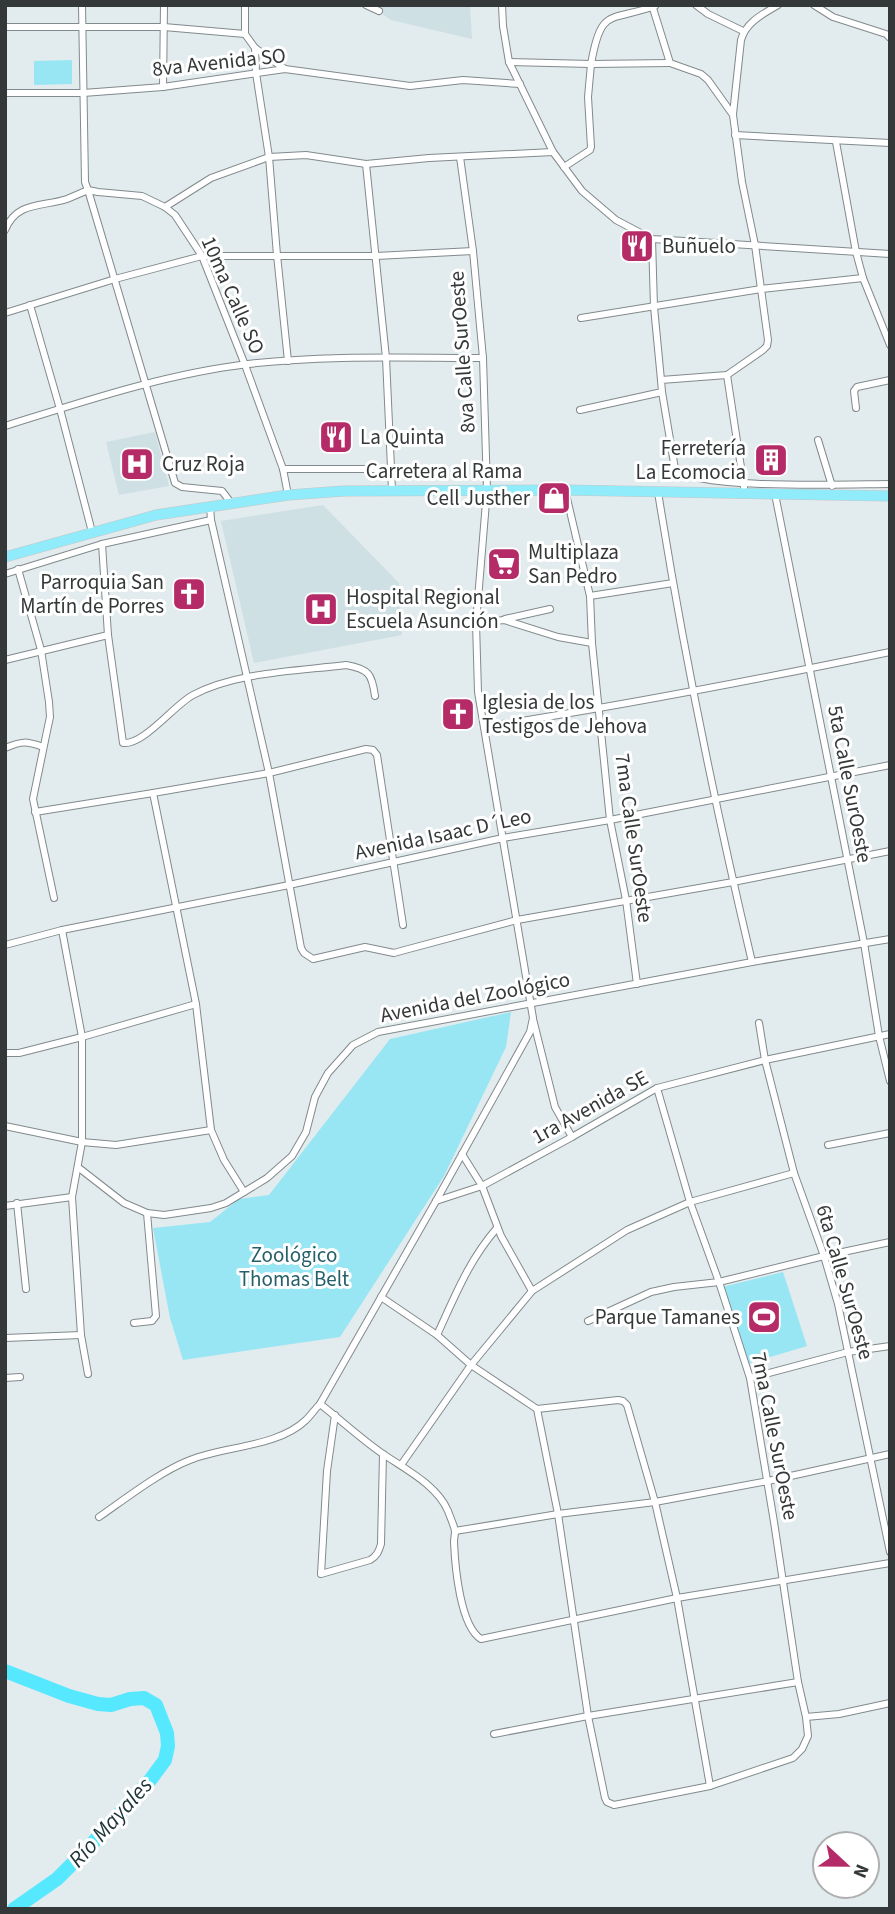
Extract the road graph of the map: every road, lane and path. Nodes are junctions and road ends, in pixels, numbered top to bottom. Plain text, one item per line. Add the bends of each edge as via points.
1 (82, 5) edge
2 (164, 5) edge
3 (245, 5) edge
4 (366, 5) edge
5 (502, 5) edge
6 (696, 5) edge
7 (778, 5) edge
8 (814, 5) edge
9 (654, 6) edge
10 (379, 11) dead end
11 (5, 27) edge
12 (84, 27) junction
13 (164, 27) junction
14 (743, 31) junction
15 (245, 34) junction
16 (890, 38) edge
17 (255, 48) junction
18 (509, 62) junction
19 (670, 63) junction
20 (591, 64) junction
21 (285, 69) junction
22 (256, 73) junction
23 (520, 84) junction
24 (163, 87) junction
25 (5, 93) edge
26 (83, 93) junction
27 (733, 115) junction
28 (735, 135) junction
29 (836, 142) junction
30 (890, 143) edge
31 (553, 152) junction
32 (270, 157) junction
33 (460, 157) junction
34 (366, 164) junction
35 (564, 167) junction
36 (88, 190) junction
37 (164, 207) junction
38 (5, 230) edge
39 (652, 239) junction
40 (755, 245) junction
41 (473, 251) junction
42 (856, 253) junction
43 (890, 254) edge
44 (202, 256) junction
45 (276, 256) junction
46 (376, 256) junction
47 (863, 278) junction
48 (115, 279) junction
49 (761, 289) junction
50 (30, 305) junction
51 (654, 307) junction
52 (5, 313) edge
53 (581, 318) dead end
54 (890, 345) edge
55 (386, 358) junction
56 (483, 358) junction
57 (288, 360) junction
58 (245, 365) junction
59 (727, 375) junction
60 (661, 380) junction
61 (890, 380) edge
62 (145, 384) junction
63 (662, 392) junction
64 (856, 408) dead end
65 (60, 409) junction
66 (580, 410) dead end
67 (5, 426) edge
68 (818, 440) dead end
69 (283, 469) junction
70 (391, 469) junction
71 (831, 484) junction
72 (890, 484) edge
73 (744, 488) junction
74 (392, 490) junction
75 (487, 490) junction
76 (565, 490) junction
77 (658, 492) junction
78 (775, 494) junction
79 (288, 495) junction
80 (834, 495) junction
81 (890, 496) edge
82 (232, 504) junction
83 (210, 506) junction
84 (211, 520) junction
85 (92, 532) junction
86 (102, 544) junction
87 (5, 557) edge
88 (18, 569) junction
89 (5, 574) edge
90 (673, 583) junction
91 (590, 596) junction
92 (550, 609) dead end
93 (503, 620) junction
94 (421, 623) dead end
95 (476, 623) junction
96 (108, 635) junction
97 (592, 642) junction
98 (41, 650) junction
99 (890, 652) edge
100 (5, 660) edge
101 (810, 669) junction
102 (247, 677) junction
103 (694, 692) junction
104 (375, 696) dead end
105 (599, 709) junction
106 (484, 727) junction
107 (43, 747) junction
108 (5, 748) edge
109 (890, 765) edge
110 (269, 773) junction
111 (832, 776) junction
112 (153, 793) junction
113 (715, 799) junction
114 (35, 812) junction
115 (610, 820) junction
116 (503, 838) junction
117 (890, 851) edge
118 (846, 859) junction
119 (394, 862) junction
120 (733, 882) junction
121 (289, 885) junction
122 (54, 898) dead end
123 (626, 900) junction
124 (176, 908) junction
125 (517, 920) junction
126 (403, 925) dead end
127 (62, 930) junction
128 (890, 939) edge
129 (864, 943) junction
130 (5, 945) edge
131 (751, 962) junction
132 (637, 984) junction
133 (530, 1003) junction
134 (196, 1004) junction
135 (533, 1018) junction
136 (759, 1023) dead end
137 (890, 1034) edge
138 (879, 1036) junction
139 (82, 1037) junction
140 (5, 1053) edge
141 (765, 1060) junction
142 (890, 1082) edge
143 (657, 1088) junction
144 (5, 1126) edge
145 (211, 1130) junction
146 (890, 1133) edge
147 (572, 1137) junction
148 (82, 1142) junction
149 (828, 1145) dead end
150 (462, 1154) junction
151 (79, 1168) junction
152 (794, 1173) junction
153 (482, 1185) junction
154 (244, 1192) junction
155 (72, 1197) junction
156 (436, 1201) junction
157 (691, 1202) junction
158 (17, 1203) junction
159 (5, 1206) edge
160 (147, 1213) junction
161 (497, 1228) junction
162 (890, 1242) edge
163 (824, 1256) junction
164 (719, 1282) junction
165 (26, 1289) dead end
166 (532, 1291) junction
167 (381, 1297) junction
168 (588, 1321) dead end
169 (134, 1323) dead end
170 (81, 1335) junction
171 (437, 1335) junction
172 (5, 1338) edge
173 (890, 1346) edge
174 (848, 1352) junction
175 (471, 1365) junction
176 (88, 1374) dead end
177 (20, 1377) dead end
178 (5, 1378) edge
179 (750, 1378) junction
180 (320, 1404) junction
181 (537, 1409) junction
182 (335, 1415) junction
183 (383, 1454) junction
184 (890, 1454) edge
185 (871, 1459) junction
186 (401, 1465) junction
187 (768, 1481) junction
188 (655, 1502) junction
189 (558, 1514) junction
190 (99, 1517) dead end
191 (455, 1531) junction
192 (890, 1552) edge
193 (890, 1563) edge
194 (783, 1579) junction
195 (677, 1598) junction
196 (574, 1619) junction
197 (798, 1682) junction
198 (694, 1699) junction
199 (890, 1703) edge
200 (588, 1716) junction
201 (806, 1717) junction
202 (494, 1734) dead end
203 (710, 1786) junction

1 - 12 street
2 - 13 street
3 - 15 street
4 - 10 street
5 - 18 street
6 - 14 street
7 - 14 street
8 - 16 street
9 - 19 street
9 - 20 street via 604,22
11 - 12 street
12 - 13 street
12 - 26 street
13 - 15 street
13 - 24 street
14 - 27 street
15 - 17 street
17 - 21 street
17 - 22 street
18 - 20 street
18 - 23 street
19 - 20 street
19 - 27 street via 701,74
20 - 35 street via 592,146
21 - 22 street, 8va Avenida SO
21 - 23 street, 8va Avenida SO via 410,86 463,80
22 - 24 street, 8va Avenida SO
22 - 32 street
23 - 31 street
24 - 26 street, 8va Avenida SO
25 - 26 street, 8va Avenida SO
26 - 36 street
27 - 28 street
28 - 29 street
28 - 40 street
29 - 30 street
29 - 42 street
31 - 33 street
31 - 35 street
32 - 34 street via 306,155
32 - 37 street via 211,178
32 - 45 street
33 - 34 street
33 - 41 street, 8va Calle SurOeste
34 - 46 street
35 - 39 street via 582,191 616,220
36 - 37 street, 10ma Calle SO via 142,196
36 - 38 street via 26,207 13,215
36 - 48 street
37 - 44 street, 10ma Calle SO via 175,215
39 - 40 street
39 - 51 street
40 - 42 street
40 - 49 street
41 - 46 street
41 - 56 street, 8va Calle SurOeste
42 - 43 street
42 - 47 street
44 - 45 street
44 - 48 street
44 - 58 street, 10ma Calle SO
45 - 46 street
45 - 57 street
46 - 55 street
47 - 49 street
47 - 54 street
48 - 50 street
48 - 62 street
49 - 51 street
49 - 59 street via 766,346
50 - 52 street
50 - 65 street
51 - 53 street
51 - 60 street
55 - 56 street
55 - 57 street
55 - 70 street
56 - 75 street, 8va Calle SurOeste
57 - 58 street
58 - 62 street
58 - 69 street, 10ma Calle SO
59 - 60 street
59 - 73 street
60 - 63 street
61 - 64 street via 855,389
62 - 65 street
62 - 82 street via 175,483 222,491
63 - 66 street
63 - 73 street via 675,469 686,476
65 - 67 street
65 - 85 street
68 - 71 street
69 - 70 street
69 - 79 street, 10ma Calle SO
70 - 74 street
71 - 72 street
71 - 73 street
71 - 80 street
73 - 77 highway, Carretera al Rama
73 - 78 highway, Carretera al Rama
74 - 75 highway, Carretera al Rama
74 - 79 highway, Carretera al Rama
75 - 76 highway, Carretera al Rama
75 - 95 street, 8va Calle SurOeste
76 - 77 highway, Carretera al Rama
76 - 91 street, 7ma Calle SurOeste
77 - 90 street
78 - 80 highway, Carretera al Rama
78 - 101 street, 5ta Calle SurOeste
79 - 82 highway, Carretera al Rama
80 - 81 highway, Carretera al Rama
82 - 83 highway, Carretera al Rama
83 - 84 street
83 - 85 highway, Carretera al Rama
84 - 86 street
84 - 102 street
85 - 87 highway, Carretera al Rama
86 - 88 street
86 - 96 street
88 - 89 street
88 - 98 street
90 - 91 street
90 - 103 street
91 - 97 street, 7ma Calle SurOeste
92 - 93 street
93 - 95 street
93 - 97 street
94 - 95 street
95 - 106 street, 8va Calle SurOeste
96 - 98 street
96 - 102 street via 125,743 159,724 196,694
97 - 105 street, 7ma Calle SurOeste
98 - 100 street
98 - 107 street via 50,717
99 - 101 street
101 - 103 street
101 - 111 street, 5ta Calle SurOeste
102 - 104 street via 346,665 367,672
102 - 110 street
103 - 105 street
103 - 113 street
105 - 106 street
105 - 115 street, 7ma Calle SurOeste
106 - 116 street, 8va Calle SurOeste
107 - 108 street via 28,741
107 - 114 street via 33,799
109 - 111 street, Avenida Isaac D´Leo
110 - 112 street
110 - 119 street via 373,750
110 - 121 street
111 - 113 street, Avenida Isaac D´Leo
111 - 118 street, 5ta Calle SurOeste
112 - 114 street
112 - 124 street
113 - 115 street, Avenida Isaac D´Leo
113 - 120 street
114 - 122 street
115 - 116 street, Avenida Isaac D´Leo
115 - 123 street, 7ma Calle SurOeste
116 - 119 street, Avenida Isaac D´Leo
116 - 125 street, 8va Calle SurOeste
117 - 118 street
118 - 120 street
118 - 129 street, 5ta Calle SurOeste
119 - 121 street, Avenida Isaac D´Leo
119 - 126 street
120 - 123 street
120 - 131 street
121 - 124 street, Avenida Isaac D´Leo
121 - 125 street via 301,948 313,959 365,947 401,951
123 - 125 street
123 - 132 street, 7ma Calle SurOeste
124 - 127 street, Avenida Isaac D´Leo
124 - 134 street
125 - 133 street, 8va Calle SurOeste
127 - 130 street, Avenida Isaac D´Leo
127 - 139 street
128 - 129 street, Avenida del Zoológico
129 - 131 street, Avenida del Zoológico
129 - 138 street, 5ta Calle SurOeste
131 - 132 street, Avenida del Zoológico
132 - 133 street, Avenida del Zoológico
133 - 135 street, 8va Calle SurOeste
133 - 154 street, Avenida del Zoológico via 378,1032 353,1045 321,1085 306,1132 292,1156
134 - 139 street
134 - 145 street
135 - 147 street, 8va Calle SurOeste via 555,1107
135 - 150 street via 530,1032
136 - 141 street, 6ta Calle SurOeste
137 - 138 street, 1ra Avenida SE
138 - 141 street, 1ra Avenida SE
138 - 142 street, 5ta Calle SurOeste
139 - 140 street
139 - 148 street
141 - 143 street, 1ra Avenida SE
141 - 152 street, 6ta Calle SurOeste
143 - 147 street, 1ra Avenida SE
143 - 157 street, 7ma Calle SurOeste
144 - 148 street
145 - 148 street via 116,1145
145 - 154 street
146 - 149 street
147 - 153 street, 1ra Avenida SE
148 - 151 street
150 - 153 street
150 - 156 street
151 - 155 street
151 - 160 street, Avenida del Zoológico via 124,1203
152 - 157 street
152 - 163 street, 6ta Calle SurOeste
153 - 156 street, 1ra Avenida SE
153 - 161 street
154 - 160 street, Avenida del Zoológico via 211,1208
155 - 158 street
155 - 170 street
156 - 167 street
157 - 164 street, 7ma Calle SurOeste
157 - 166 street via 627,1230
158 - 159 street
158 - 165 street
160 - 169 street via 156,1316 152,1321
161 - 166 street
161 - 171 street via 468,1267
162 - 163 street
163 - 164 street
163 - 174 street, 6ta Calle SurOeste
164 - 168 street via 651,1292
164 - 179 street, 7ma Calle SurOeste
166 - 175 street
167 - 171 street
167 - 180 street
170 - 172 street
170 - 176 street
171 - 175 street
173 - 174 street
174 - 179 street
174 - 185 street, 6ta Calle SurOeste
175 - 181 street
175 - 186 street
177 - 178 street
179 - 187 street, 7ma Calle SurOeste
180 - 182 street
180 - 190 street via 295,1429 188,1460
181 - 188 street via 623,1401
181 - 189 street
182 - 183 street
182 - 183 street via 321,1574 370,1560 379,1551
183 - 186 street
184 - 185 street
185 - 187 street
185 - 192 street, 6ta Calle SurOeste
186 - 191 street via 442,1500
187 - 188 street
187 - 194 street, 7ma Calle SurOeste
188 - 189 street
188 - 195 street
189 - 191 street
189 - 196 street
191 - 196 street via 459,1590 472,1631 481,1639
193 - 194 street
194 - 195 street
194 - 197 street, 7ma Calle SurOeste
195 - 196 street
195 - 198 street
196 - 200 street
197 - 198 street
197 - 201 street, 7ma Calle SurOeste
198 - 200 street
198 - 203 street
199 - 201 street
200 - 202 street
200 - 203 street, 7ma Calle SurOeste via 607,1802 614,1805
201 - 203 street, 7ma Calle SurOeste via 808,1736 793,1758

